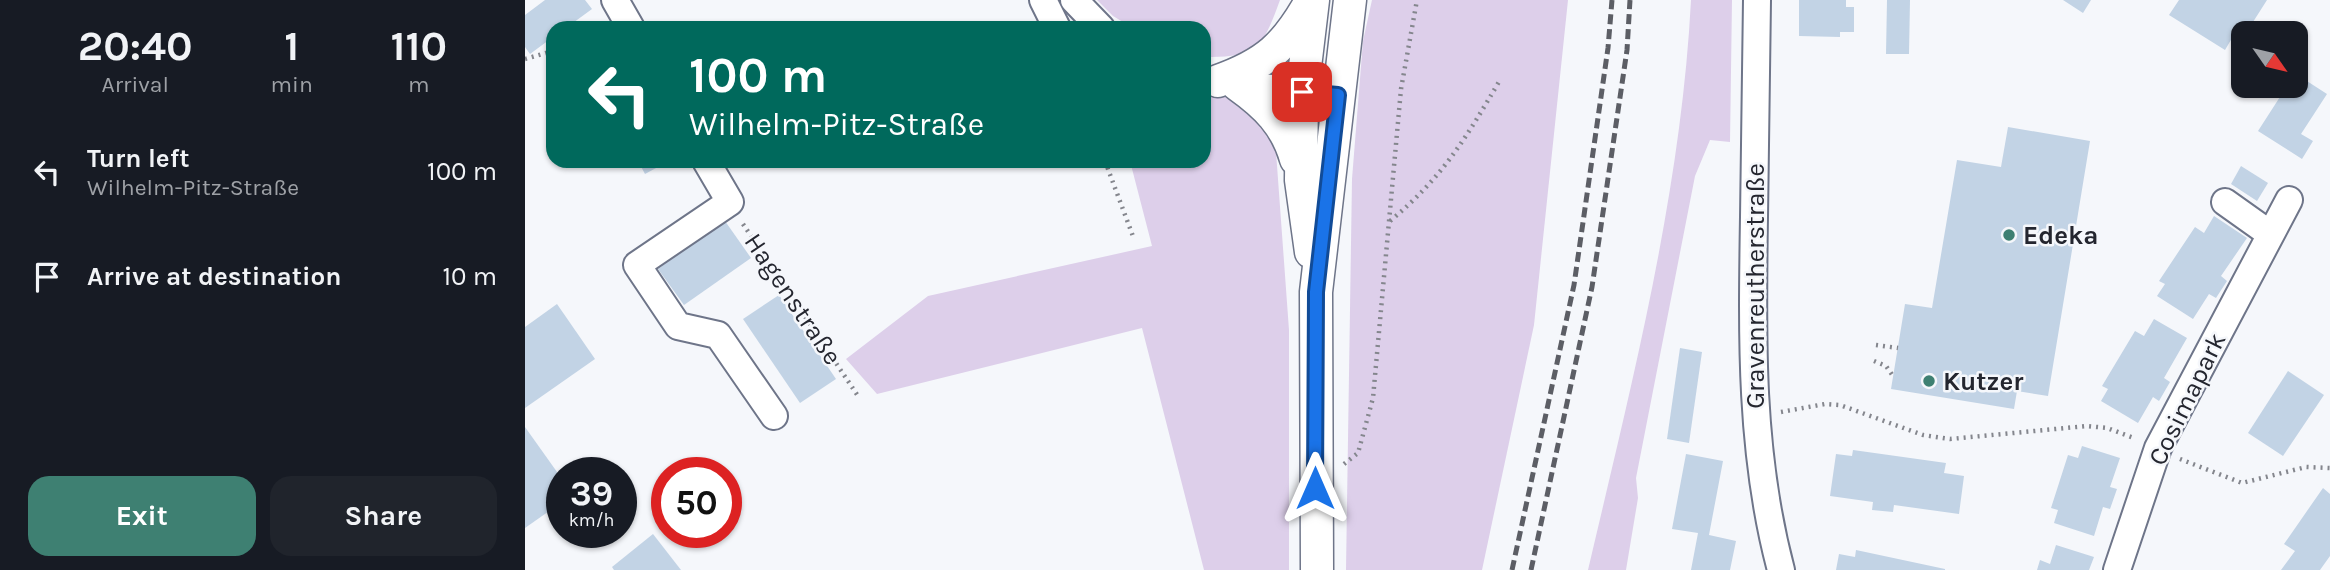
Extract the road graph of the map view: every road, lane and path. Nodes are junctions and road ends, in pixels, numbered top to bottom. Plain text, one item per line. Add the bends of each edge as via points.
1 (615, 0) edge
2 (1044, 0) edge
3 (1074, 0) edge
4 (1312, 0) edge
5 (1350, 0) edge
6 (1417, 0) edge
7 (1757, 0) edge
8 (628, 21) edge
9 (1054, 21) edge
10 (1094, 21) edge
11 (546, 53) edge
12 (525, 59) edge
13 (1500, 80) dead end
14 (1220, 81) edge
15 (1302, 92) junction
16 (1338, 95) junction
17 (710, 168) edge
18 (1108, 168) edge
19 (1301, 180) junction
20 (2289, 200) dead end
21 (730, 202) junction
22 (2225, 202) dead end
23 (1389, 222) junction
24 (2270, 234) junction
25 (1134, 239) dead end
26 (1316, 292) junction
27 (1876, 345) dead end
28 (1898, 348) dead end
29 (1874, 361) dead end
30 (1893, 376) dead end
31 (858, 396) dead end
32 (1754, 415) junction
33 (774, 416) dead end
34 (2158, 448) junction
35 (2330, 468) edge
36 (1315, 488) junction
37 (1317, 570) edge
38 (1781, 570) edge
39 (2117, 570) edge

1 - 8 street
2 - 9 street
3 - 10 street
4 - 14 main road via 1279,47 1253,68
4 - 15 main road
5 - 16 main road
6 - 23 path via 1401,89
7 - 32 street, Gravenreutherstraße
11 - 12 path
13 - 23 path via 1461,148 1424,193
14 - 15 street
14 - 19 main road via 1266,105 1280,122
15 - 16 street
15 - 19 main road
16 - 26 main road
17 - 21 street
18 - 25 path
19 - 26 main road
20 - 24 street, Cosimapark
21 - 31 path, Hagenstraße
21 - 33 street via 637,265 678,326 717,335
22 - 24 street
23 - 36 path via 1373,398 1364,431 1357,453
24 - 34 street, Cosimapark
26 - 36 main road
27 - 28 path
29 - 30 path via 1886,366
32 - 34 path via 1833,404 1931,437 1962,439 2087,426 2107,428
32 - 38 street, Gravenreutherstraße via 1765,503
34 - 35 path via 2238,483 2306,467
34 - 39 street, Cosimapark
36 - 37 main road

